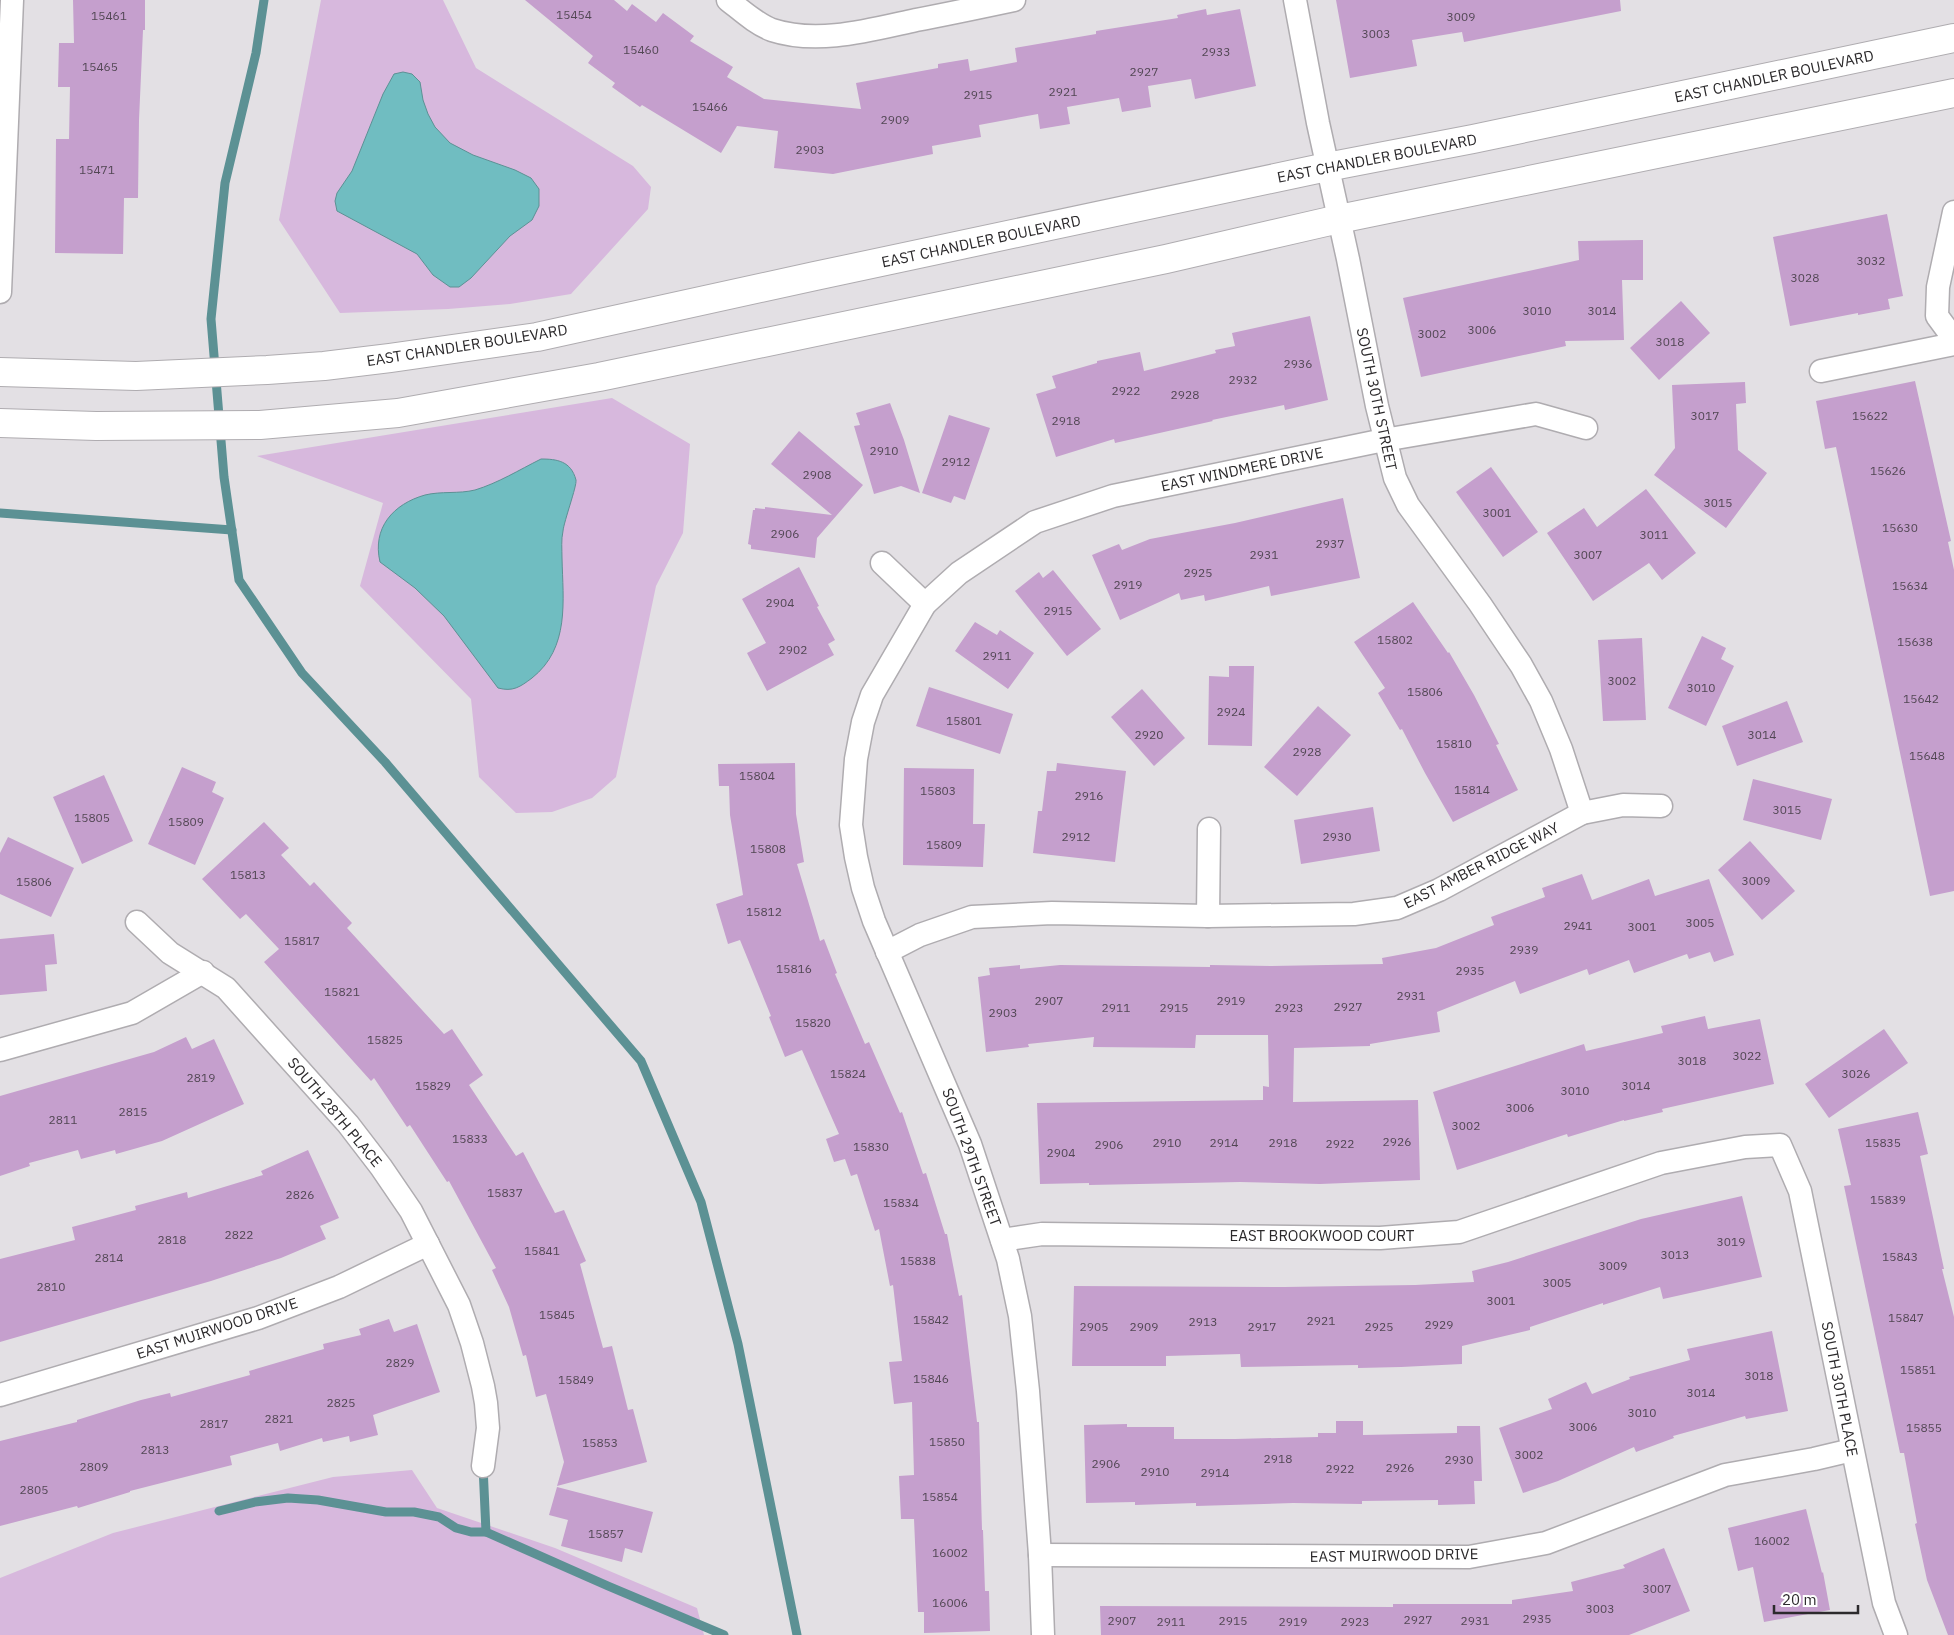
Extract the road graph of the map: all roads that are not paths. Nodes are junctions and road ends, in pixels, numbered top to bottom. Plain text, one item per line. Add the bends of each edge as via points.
1 (12, 0) edge
2 (728, 0) edge
3 (1014, 0) edge
4 (1295, 0) edge
5 (1954, 38) edge
6 (1954, 93) edge
7 (3, 152) edge
8 (1327, 167) junction
9 (1339, 219) junction
10 (1953, 223) edge
11 (0, 292) edge
12 (1954, 338) edge
13 (1954, 344) edge
14 (1821, 371) dead end
15 (0, 372) edge
16 (0, 423) edge
17 (1586, 428) dead end
18 (1384, 440) junction
19 (882, 563) dead end
20 (925, 604) junction
21 (872, 695) joint
22 (1661, 806) dead end
23 (1582, 814) junction
24 (1209, 829) dead end
25 (1208, 916) junction
26 (137, 922) dead end
27 (887, 952) junction
28 (203, 972) junction
29 (0, 1050) edge
30 (1780, 1145) joint
31 (1002, 1240) junction
32 (428, 1244) junction
33 (0, 1395) edge
34 (1852, 1450) junction
35 (483, 1466) dead end
36 (1040, 1555) junction
37 (1043, 1635) edge
38 (1896, 1635) edge

1 - 7 street
2 - 3 street via 771,29 801,35 833,35 873,29
4 - 8 street, SOUTH 30TH STREET
5 - 8 main road, EAST CHANDLER BOULEVARD
6 - 9 main road
7 - 11 street
8 - 9 street, SOUTH 30TH STREET
8 - 15 main road, EAST CHANDLER BOULEVARD via 537,337 390,358 267,370 84,376
9 - 16 main road via 1166,259 539,389 398,414 260,425
9 - 18 street, SOUTH 30TH STREET
10 - 12 street via 1938,287 1937,316
13 - 14 street
17 - 18 street, EAST WINDMERE DRIVE via 1536,414
18 - 20 street, EAST WINDMERE DRIVE via 1113,496 1035,522 959,573
18 - 23 street, SOUTH 30TH STREET via 1394,478 1408,505 1480,604 1541,701
19 - 20 street
20 - 21 street, EAST WINDMERE DRIVE
21 - 27 street, SOUTH 29TH STREET via 856,759 851,825 863,888
22 - 23 street, EAST AMBER RIDGE WAY via 1623,805
23 - 25 street, EAST AMBER RIDGE WAY via 1439,890 1397,908 1354,914
24 - 25 street
25 - 27 street, EAST AMBER RIDGE WAY via 1052,912 972,917 920,935
26 - 28 street, SOUTH 28TH PLACE via 170,953
27 - 31 street, SOUTH 29TH STREET via 970,1144
28 - 29 street via 132,1013
28 - 32 street, SOUTH 28TH PLACE via 226,988 348,1124 382,1167
30 - 31 street, EAST BROOKWOOD COURT via 1745,1147 1661,1163 1459,1232 1380,1238 1042,1234
30 - 34 street, SOUTH 30TH PLACE via 1800,1191
31 - 36 street, SOUTH 29TH STREET via 1020,1316
32 - 33 street, EAST MUIRWOOD DRIVE via 338,1287 258,1318
32 - 35 street, SOUTH 28TH PLACE via 459,1305 483,1386 488,1428
34 - 36 street, EAST MUIRWOOD DRIVE via 1725,1475 1546,1543 1469,1557
34 - 38 street, SOUTH 30TH PLACE via 1884,1603
36 - 37 street, SOUTH 29TH STREET

